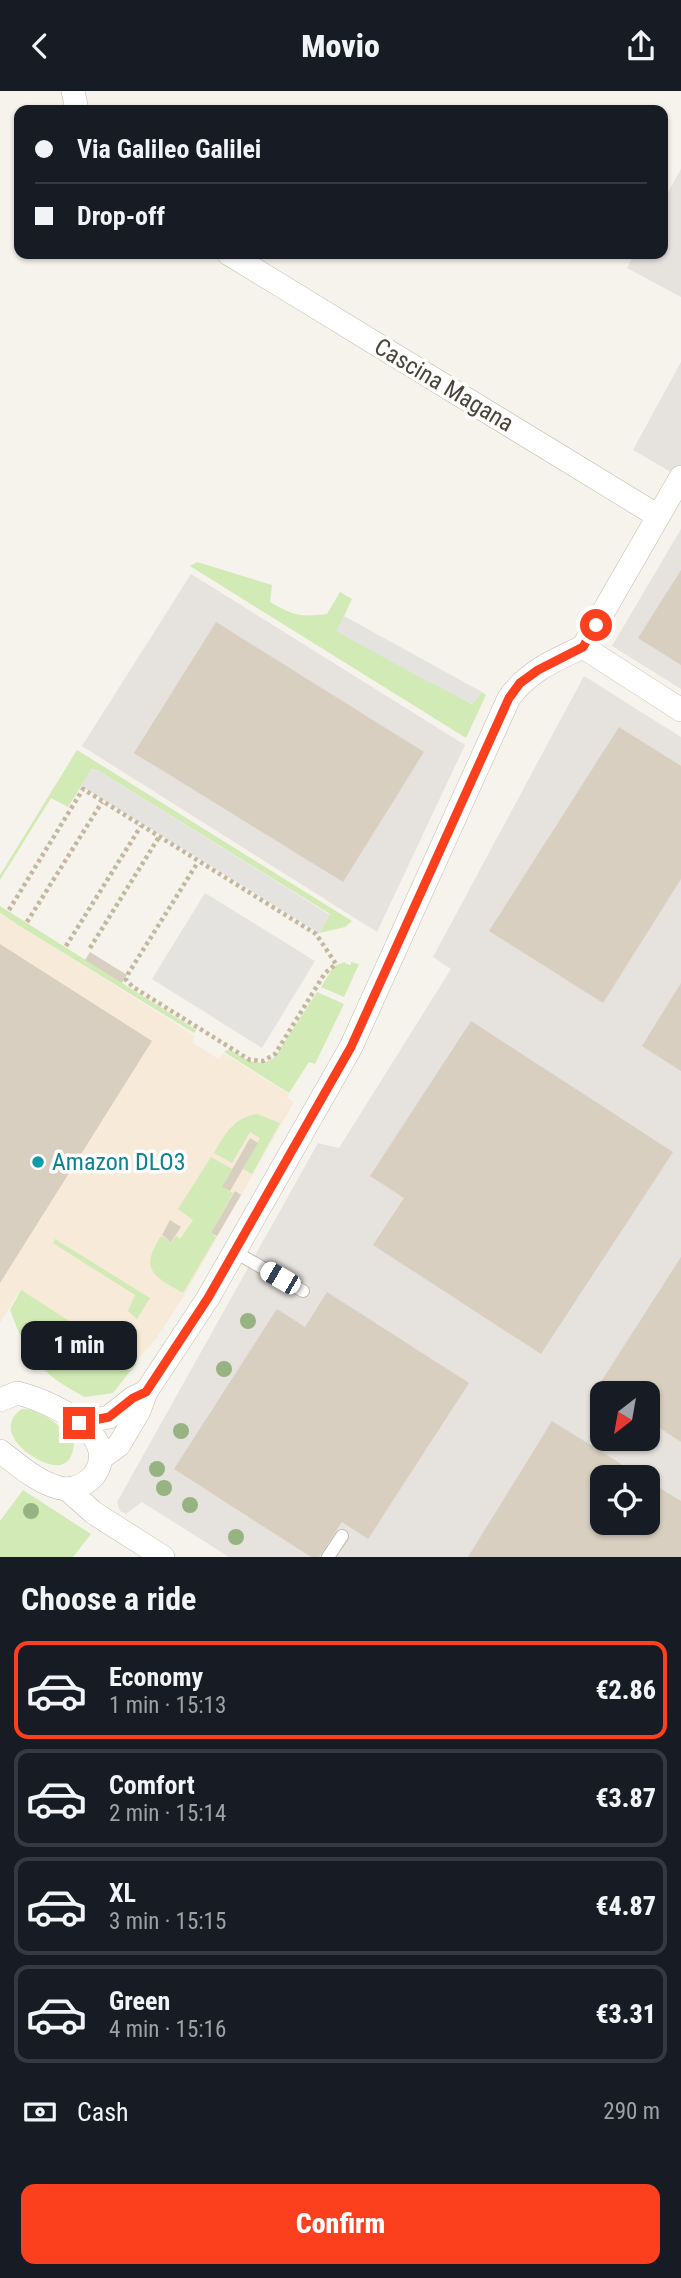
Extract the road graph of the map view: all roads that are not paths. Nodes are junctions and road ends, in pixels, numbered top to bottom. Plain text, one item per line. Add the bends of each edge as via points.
1 (237, 259) edge
2 (681, 477) edge
3 (659, 516) junction
4 (583, 647) junction
5 (681, 710) edge
6 (235, 1251) junction
7 (303, 1291) dead end
8 (146, 1392) junction
9 (0, 1399) edge
10 (79, 1423) junction
11 (2, 1455) edge
12 (98, 1467) junction
13 (67, 1489) junction
14 (113, 1525) junction
15 (342, 1536) dead end
16 (163, 1557) edge
17 (328, 1557) edge

1 - 3 street, Cascina Magana
2 - 3 street
3 - 4 street
4 - 5 street
4 - 6 street via 538,670 509,698 351,1047
6 - 7 lane
6 - 8 street
8 - 10 street via 109,1417
8 - 12 street via 119,1444
9 - 10 street via 17,1393 28,1395
10 - 12 street via 102,1449
11 - 13 street
12 - 13 street via 87,1483
12 - 14 street via 99,1495
13 - 14 street
14 - 16 street
15 - 17 lane

